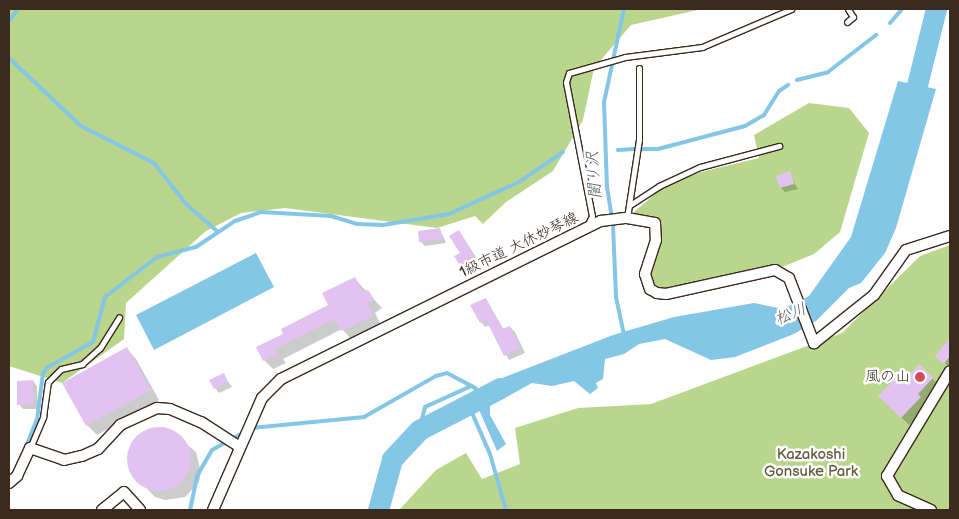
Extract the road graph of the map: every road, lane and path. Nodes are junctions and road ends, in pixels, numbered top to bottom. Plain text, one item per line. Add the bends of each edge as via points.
1 (791, 9) edge
2 (848, 9) edge
3 (847, 22) dead end
4 (639, 68) dead end
5 (779, 146) dead end
6 (630, 205) junction
7 (622, 218) junction
8 (586, 228) junction
9 (950, 236) edge
10 (119, 317) dead end
11 (950, 371) edge
12 (240, 443) junction
13 (30, 448) junction
14 (9, 483) edge
15 (102, 510) edge
16 (140, 510) edge
17 (212, 510) edge
18 (931, 510) edge

1 - 8 lane via 702,47 625,57 569,72 566,82 592,216
2 - 3 lane via 853,17
4 - 6 lane via 638,140
5 - 6 lane via 700,167 659,186
6 - 7 lane
7 - 8 street, 1級市道 大休妙琴線 via 601,221
7 - 9 street, 1級市道 大休妙琴線 via 645,219 654,223 658,230 645,274 650,289 666,294 775,270 789,278 814,344 874,295 906,250
8 - 12 street, 1級市道 大休妙琴線 via 281,379 262,398
10 - 13 lane via 100,348 82,364 61,369 48,382 43,416
11 - 18 street via 887,476 898,496
12 - 13 street via 184,415 157,408 120,425 98,449 82,456 64,460
12 - 17 street, 1級市道 大休妙琴線
13 - 14 street via 17,476
15 - 16 street via 124,492

